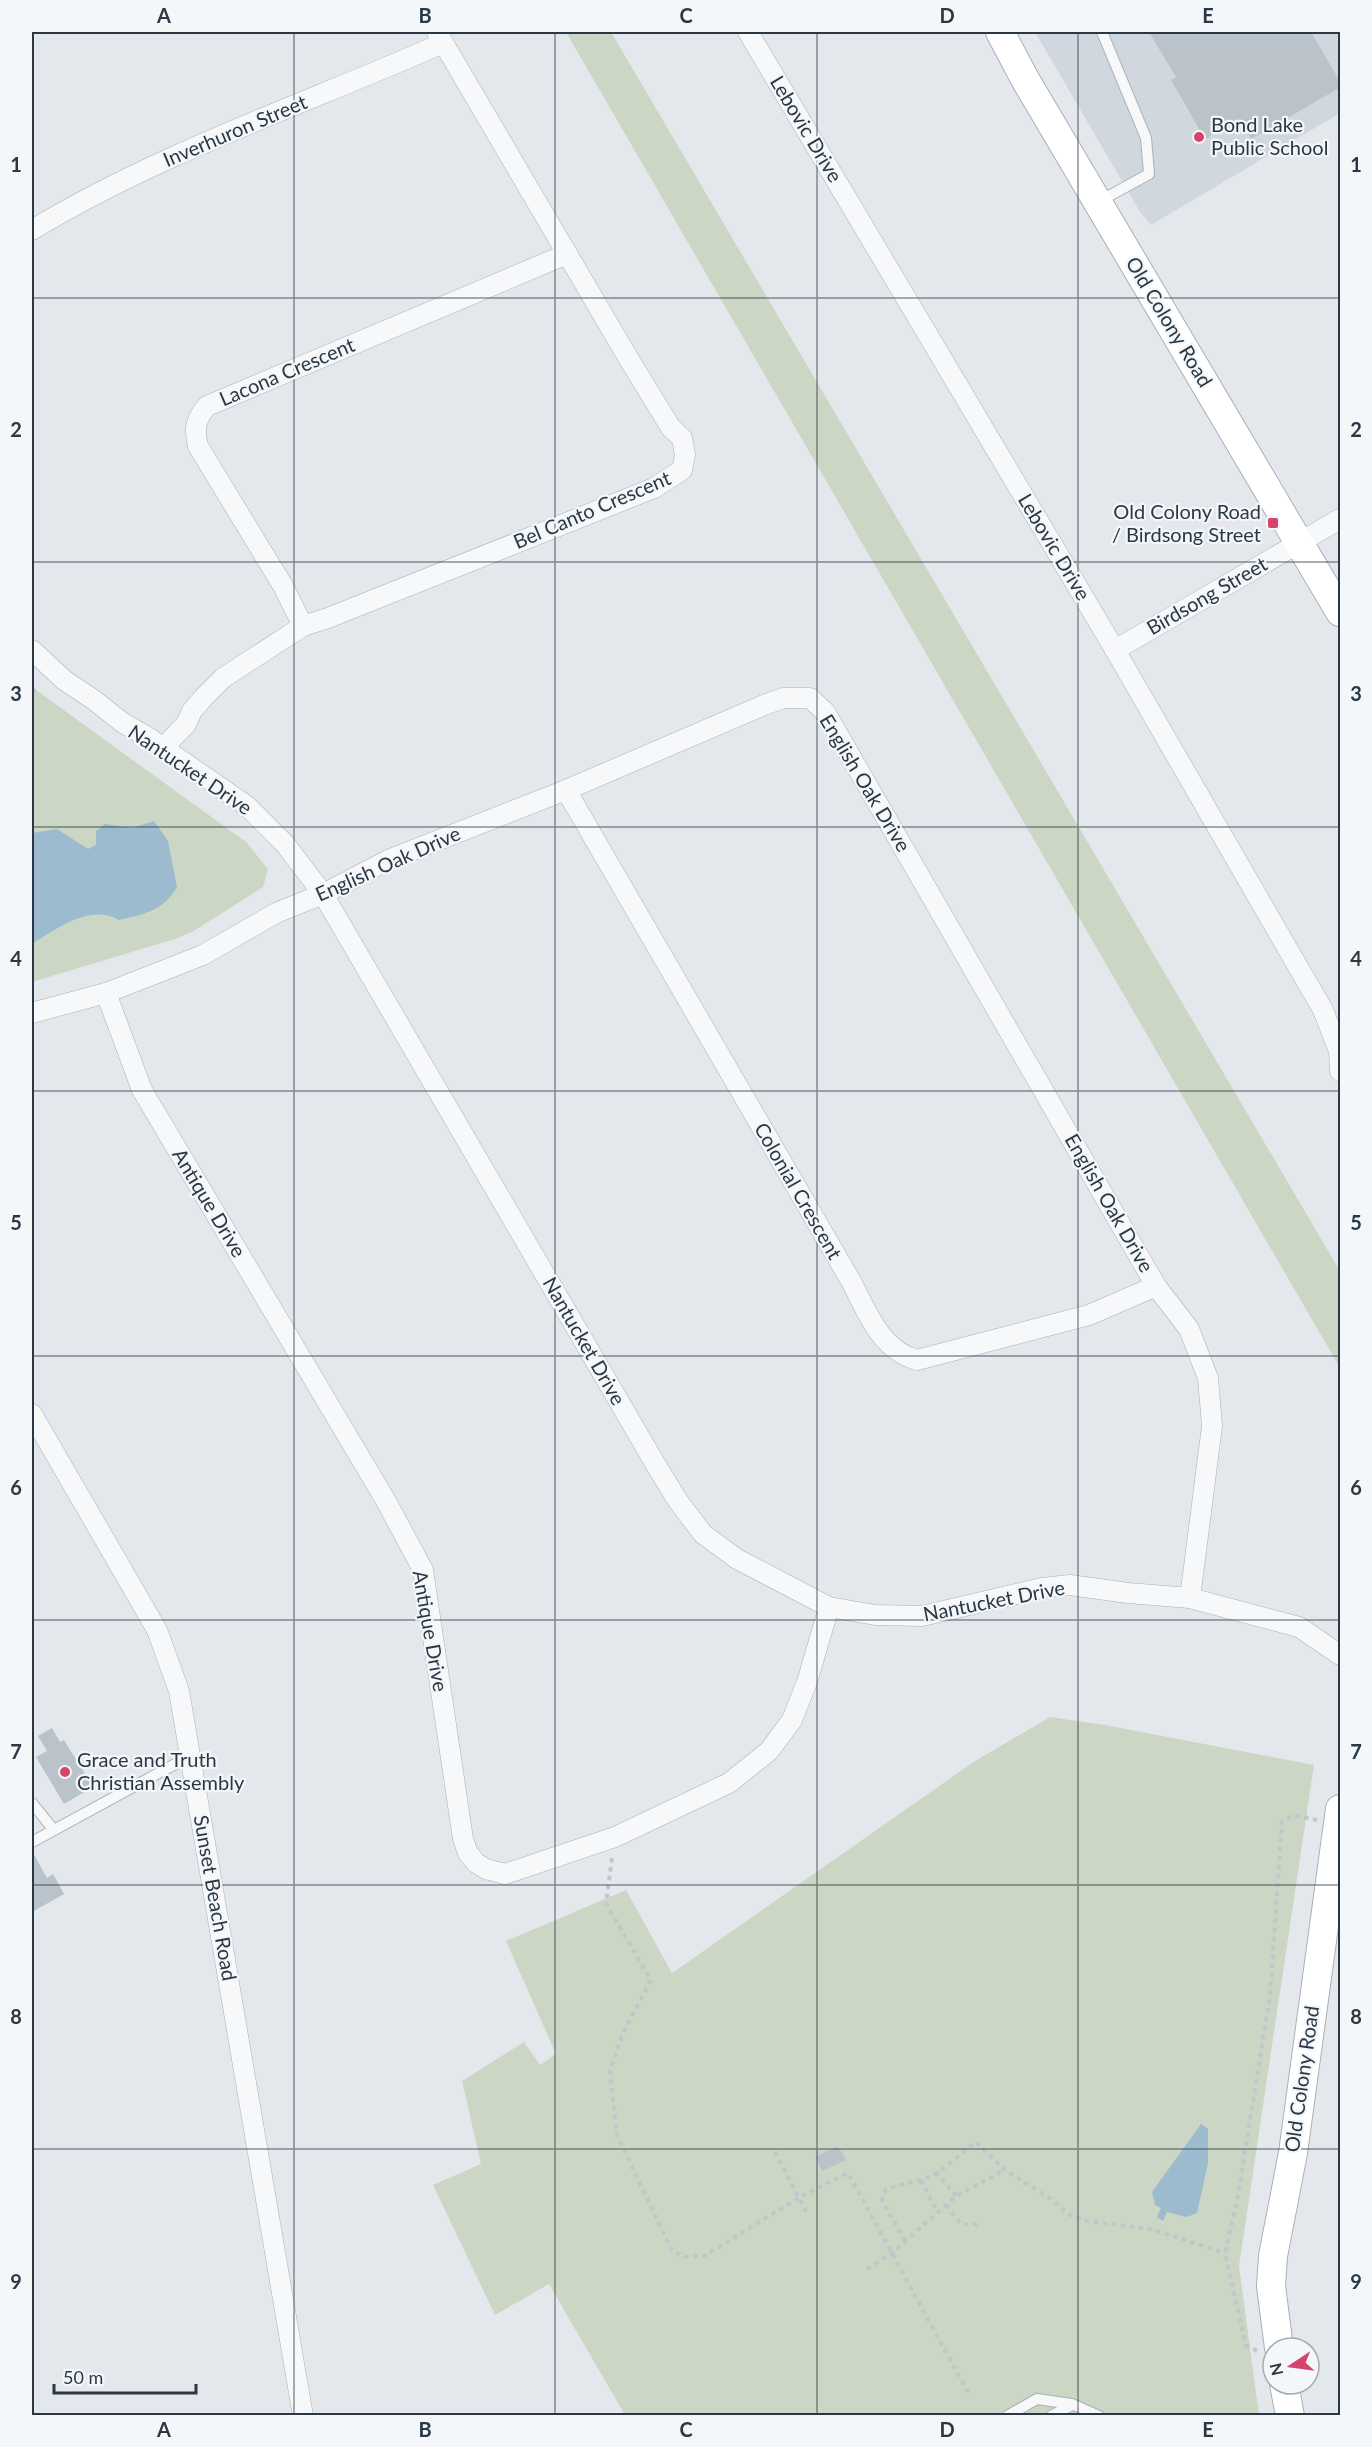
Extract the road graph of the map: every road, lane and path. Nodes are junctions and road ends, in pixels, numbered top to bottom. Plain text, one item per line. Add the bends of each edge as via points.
1 (748, 32) edge
2 (1000, 32) edge
3 (1102, 32) edge
4 (440, 37) edge
5 (1098, 202) junction
6 (32, 230) edge
7 (567, 254) junction
8 (1341, 519) edge
9 (1300, 544) junction
10 (1341, 612) edge
11 (303, 626) junction
12 (32, 650) edge
13 (1115, 650) junction
14 (37, 688) dead end
15 (32, 692) edge
16 (163, 748) junction
17 (566, 790) junction
18 (323, 894) junction
19 (106, 993) junction
20 (32, 1013) edge
21 (1341, 1071) edge
22 (1156, 1286) junction
23 (32, 1414) edge
24 (1190, 1598) junction
25 (829, 1607) junction
26 (1341, 1655) edge
27 (190, 1756) junction
28 (32, 1803) edge
29 (1340, 1816) edge
30 (53, 1829) junction
31 (615, 1837) junction
32 (32, 1842) edge
33 (775, 2152) dead end
34 (1005, 2170) junction
35 (936, 2172) junction
36 (921, 2180) junction
37 (956, 2196) junction
38 (800, 2197) junction
39 (946, 2205) junction
40 (937, 2212) junction
41 (808, 2215) dead end
42 (982, 2225) dead end
43 (905, 2241) junction
44 (892, 2253) junction
45 (1225, 2253) junction
46 (867, 2269) dead end
47 (1271, 2336) edge
48 (1261, 2350) edge
49 (970, 2396) dead end
50 (1286, 2396) edge
51 (1072, 2404) junction
52 (303, 2415) edge
53 (1007, 2415) edge
54 (1051, 2415) edge
55 (1099, 2415) edge
56 (1290, 2415) edge

1 - 13 street, Lebovic Drive
2 - 5 street, Old Colony Road
3 - 5 lane via 1146,138 1149,174
4 - 6 street, Inverhuron Street via 145,168
4 - 7 street, Bel Canto Crescent
5 - 9 street, Old Colony Road
7 - 11 street, Lacona Crescent via 207,406 197,417 194,430 198,446
7 - 11 street, Bel Canto Crescent via 671,428 682,438 682,470 654,488
8 - 9 street, Birdsong Street
9 - 10 street, Old Colony Road
9 - 13 street, Birdsong Street
11 - 16 street, Bel Canto Crescent via 223,678
12 - 16 street, Nantucket Drive via 64,680
13 - 21 street, Lebovic Drive via 1323,1010 1339,1051
14 - 15 path
16 - 18 street, Nantucket Drive via 247,806 285,844
17 - 18 street, English Oak Drive via 388,860
17 - 22 street, Colonial Crescent via 884,1341 917,1360 1089,1315
17 - 22 street, English Oak Drive via 774,701 810,698 829,720
18 - 19 street, English Oak Drive via 276,913 202,955
18 - 25 street, Nantucket Drive via 678,1501 703,1534 737,1559
19 - 20 street, English Oak Drive
19 - 31 street, Antique Drive via 142,1090 423,1570 468,1853 486,1869 505,1874
22 - 24 street, English Oak Drive via 1189,1329 1208,1378 1212,1426
23 - 27 street, Sunset Beach Road via 157,1630 179,1691
24 - 25 street, Nantucket Drive via 1070,1585 922,1616 875,1615
24 - 26 street, Nantucket Drive via 1299,1628
25 - 31 street, Antique Drive via 792,1720 769,1751 729,1783
27 - 30 lane
27 - 52 street, Sunset Beach Road
28 - 30 lane
29 - 45 path via 1294,1815 1282,1821 1270,1996
29 - 47 street, Old Colony Road via 1293,2153 1274,2256
30 - 32 lane
31 - 38 path via 606,1904 651,1980 622,2035 610,2071 617,2135 672,2251 686,2257 704,2256
33 - 38 path
34 - 35 path via 976,2142
34 - 37 path
34 - 45 path via 1068,2214 1087,2221 1151,2229
35 - 36 path
35 - 37 path
36 - 40 path
36 - 43 path via 898,2184 886,2190 882,2199
37 - 39 path
38 - 41 path
38 - 44 path via 849,2173
39 - 40 path
39 - 42 path via 961,2224
40 - 43 path
43 - 44 path
44 - 46 path
44 - 49 path
45 - 48 path via 1246,2345
50 - 56 street
51 - 53 lane via 1037,2399
51 - 54 lane
51 - 55 lane

